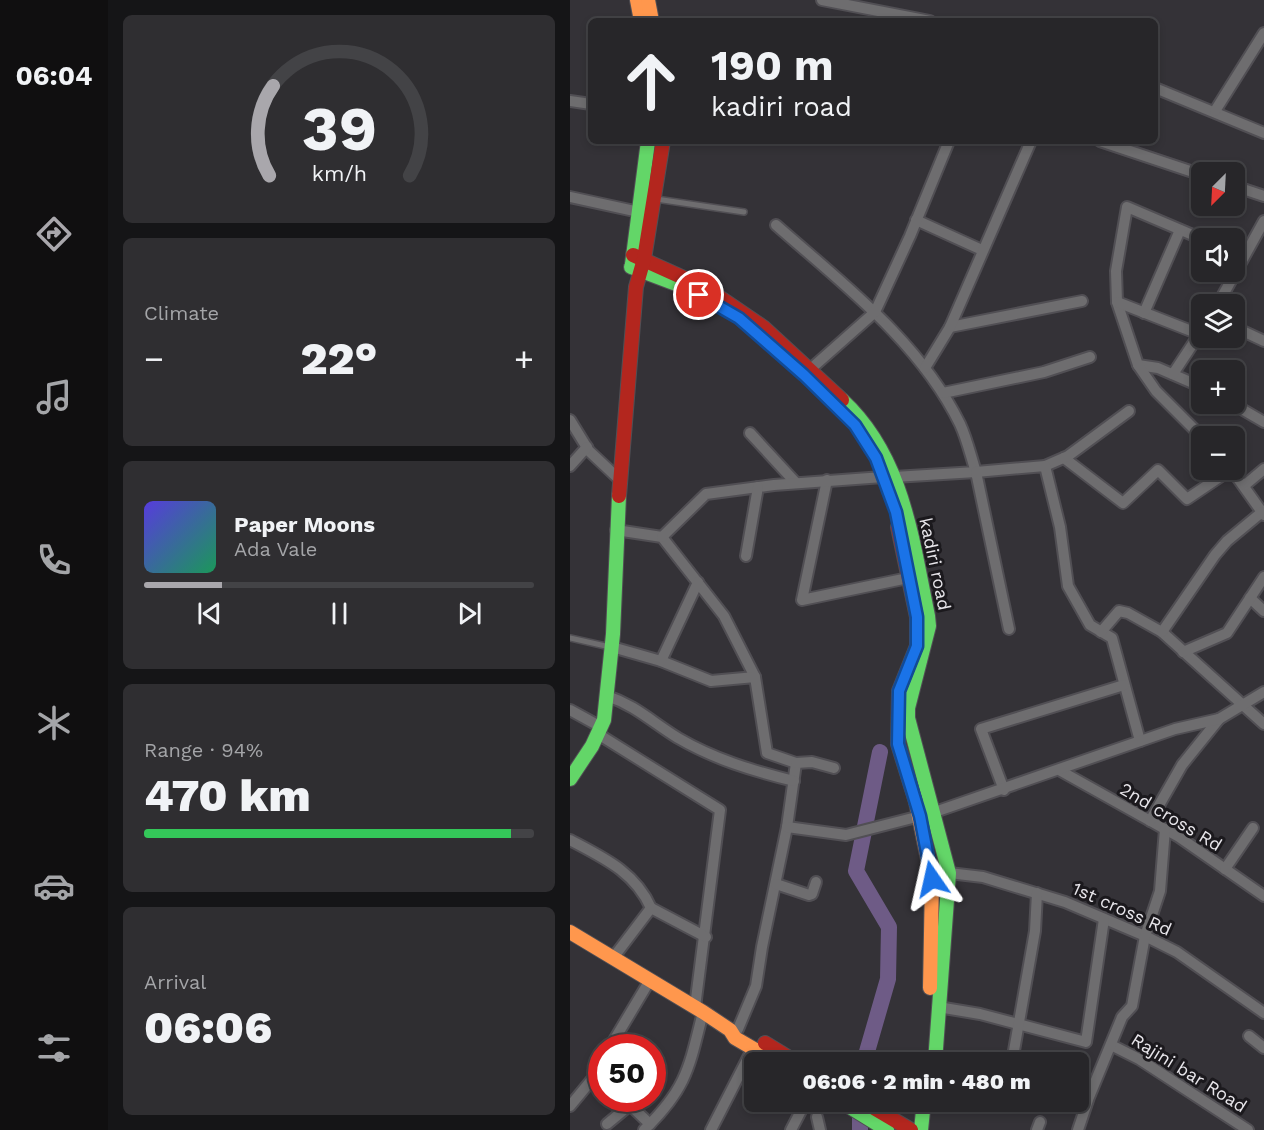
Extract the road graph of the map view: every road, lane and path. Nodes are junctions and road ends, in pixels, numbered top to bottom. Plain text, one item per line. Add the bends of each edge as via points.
1 (637, 0) edge
2 (648, 0) edge
3 (822, 0) edge
4 (640, 18) edge
5 (651, 18) edge
6 (915, 18) edge
7 (1264, 33) edge
8 (1158, 89) edge
9 (570, 101) edge
10 (588, 104) edge
11 (1215, 111) junction
12 (1264, 133) edge
13 (648, 144) edge
14 (662, 144) edge
15 (948, 144) edge
16 (1029, 144) edge
17 (1109, 144) edge
18 (1191, 171) edge
19 (1245, 190) edge
20 (1264, 196) edge
21 (570, 197) edge
22 (653, 198) junction
23 (639, 212) junction
24 (744, 212) dead end
25 (916, 220) junction
26 (1264, 222) edge
27 (776, 225) dead end
28 (1180, 230) junction
29 (1191, 234) edge
30 (1245, 248) edge
31 (982, 250) junction
32 (638, 263) junction
33 (1082, 301) dead end
34 (1117, 302) junction
35 (874, 312) junction
36 (1144, 313) junction
37 (950, 327) junction
38 (1191, 329) edge
39 (1245, 332) edge
40 (1264, 340) edge
41 (1191, 346) edge
42 (1090, 357) dead end
43 (1138, 365) junction
44 (925, 368) junction
45 (808, 372) junction
46 (1173, 374) junction
47 (1191, 382) edge
48 (943, 393) junction
49 (1129, 411) dead end
50 (1245, 411) edge
51 (570, 420) edge
52 (1264, 422) edge
53 (1191, 426) edge
54 (750, 434) dead end
55 (587, 447) junction
56 (1064, 458) junction
57 (572, 461) edge
58 (1045, 466) junction
59 (1264, 469) edge
60 (975, 472) junction
61 (888, 477) junction
62 (827, 480) junction
63 (1216, 480) edge
64 (1240, 480) edge
65 (621, 481) junction
66 (796, 483) junction
67 (1246, 486) junction
68 (758, 487) junction
69 (1263, 514) edge
70 (616, 530) junction
71 (662, 537) junction
72 (746, 556) dead end
73 (908, 578) junction
74 (1264, 578) edge
75 (698, 582) junction
76 (1251, 598) junction
77 (1264, 611) edge
78 (1009, 628) dead end
79 (1101, 632) junction
80 (1162, 632) junction
81 (570, 638) edge
82 (612, 647) junction
83 (1183, 652) junction
84 (661, 660) junction
85 (755, 676) junction
86 (1124, 685) junction
87 (1264, 692) edge
88 (607, 696) junction
89 (1242, 707) junction
90 (570, 711) edge
91 (1219, 719) junction
92 (1263, 722) edge
93 (599, 730) junction
94 (1140, 741) junction
95 (575, 763) edge
96 (796, 764) junction
97 (834, 768) dead end
98 (1059, 770) junction
99 (570, 779) edge
100 (794, 781) junction
101 (1004, 790) junction
102 (926, 815) junction
103 (1150, 821) junction
104 (788, 827) junction
105 (1253, 828) dead end
106 (1166, 830) junction
107 (570, 840) edge
108 (1225, 869) junction
109 (949, 873) junction
110 (816, 882) dead end
111 (776, 884) junction
112 (1037, 893) junction
113 (1264, 896) edge
114 (651, 908) junction
115 (1104, 919) junction
116 (570, 932) edge
117 (1145, 936) junction
118 (706, 937) junction
119 (613, 958) junction
120 (650, 980) junction
121 (938, 1007) junction
122 (699, 1010) junction
123 (1264, 1013) edge
124 (1019, 1024) junction
125 (734, 1030) junction
126 (618, 1034) edge
127 (1249, 1036) dead end
128 (1111, 1045) junction
129 (753, 1048) junction
130 (1264, 1048) edge
131 (760, 1052) edge
132 (777, 1052) edge
133 (927, 1052) edge
134 (936, 1052) edge
135 (1014, 1052) edge
136 (588, 1084) edge
137 (570, 1106) edge
138 (800, 1112) edge
139 (858, 1112) edge
140 (881, 1112) edge
141 (923, 1112) edge
142 (931, 1112) edge
143 (817, 1117) dead end
144 (607, 1124) dead end
145 (647, 1127) edge
146 (906, 1127) edge
147 (711, 1130) edge
148 (791, 1130) edge
149 (820, 1130) edge
150 (887, 1130) edge
151 (921, 1130) edge
152 (930, 1130) edge
153 (1078, 1130) edge
154 (1248, 1130) edge

1 - 4 main road
2 - 5 main road
3 - 6 street
7 - 11 street
8 - 11 street
9 - 10 street
11 - 12 street
13 - 23 main road
14 - 22 main road
15 - 25 street
16 - 31 street
17 - 18 street
19 - 20 street
21 - 23 street
22 - 24 lane
22 - 32 main road
23 - 32 main road
25 - 31 street
25 - 35 street
26 - 30 street
27 - 35 street
28 - 29 street
28 - 34 street via 1127,207 1116,271
28 - 36 street
31 - 37 street
32 - 45 main road, kadiri road via 727,310
32 - 65 main road
33 - 37 street
34 - 36 street
34 - 43 street
35 - 44 street
35 - 45 street
36 - 38 street
37 - 44 street
39 - 40 street
41 - 46 street
42 - 48 street via 1044,372
43 - 46 street
43 - 53 street via 1156,391
44 - 48 street
45 - 61 main road, kadiri road via 872,432
46 - 47 street
48 - 60 street via 962,426
49 - 56 street
50 - 52 street
51 - 55 street
54 - 66 street
55 - 57 street
55 - 65 street
56 - 58 street
56 - 63 street via 1124,503 1158,470 1187,499
58 - 60 street
58 - 79 street via 1060,527 1068,586 1090,625
59 - 67 street
60 - 61 street
60 - 78 street
61 - 62 street
61 - 73 main road, kadiri road
61 - 102 main road, kadiri road via 904,504 929,626 908,708
62 - 66 street
62 - 73 street via 802,600
64 - 67 street
65 - 70 main road
66 - 68 street
67 - 69 street
68 - 71 street via 719,491 698,500
68 - 72 street
69 - 80 street via 1215,555
70 - 71 street
70 - 82 main road
71 - 75 street
73 - 102 main road, kadiri road via 917,617 917,646 899,691 898,744
74 - 76 street
75 - 84 street
75 - 85 street via 724,616
76 - 77 street
76 - 83 street via 1227,633
79 - 80 street via 1119,611
79 - 86 street via 1112,638
80 - 83 street
81 - 82 lane
82 - 84 street
82 - 88 main road
83 - 89 street
84 - 85 street via 711,681
85 - 96 street via 767,753
86 - 94 street
86 - 101 street via 981,729
87 - 89 street
88 - 93 main road
88 - 100 street via 628,703 718,759
89 - 91 street
89 - 92 street
90 - 93 street
91 - 94 street
91 - 103 street via 1182,765
93 - 95 main road
93 - 118 street via 720,810
94 - 98 street
95 - 99 main road
96 - 97 street via 812,762
96 - 100 street
98 - 101 street
98 - 103 street, 2nd cross Rd
100 - 104 street
101 - 102 street
102 - 104 street via 846,835
102 - 109 main road, kadiri road
102 - 133 main road via 932,879
103 - 106 street, 2nd cross Rd
104 - 111 street
105 - 108 street
106 - 108 street, 2nd cross Rd
106 - 117 street via 1160,891
107 - 114 street via 628,873 644,891
108 - 113 street, 2nd cross Rd
109 - 112 street, 1st cross Rd via 983,877
109 - 121 main road, kadiri road
110 - 111 street via 813,894 809,895
111 - 125 street via 756,986
112 - 115 street, 1st cross Rd
112 - 124 street via 1035,931
114 - 118 street
114 - 119 street
115 - 117 street, 1st cross Rd
115 - 124 street via 1086,1042
116 - 119 main road
117 - 123 street, 1st cross Rd via 1178,952
117 - 128 street via 1132,1006 1122,1017
118 - 122 street
119 - 120 main road
120 - 122 main road
120 - 126 street
121 - 124 street
121 - 134 main road, kadiri road
122 - 125 main road
122 - 145 street via 686,1078 666,1108
124 - 135 street
125 - 129 main road via 735,1038
125 - 132 main road
127 - 130 street
128 - 153 street
128 - 154 street, Rajini bar Road
129 - 131 main road
129 - 147 street
136 - 137 street
138 - 148 street
139 - 150 main road
140 - 146 main road
141 - 151 main road
142 - 152 main road
143 - 149 street
144 - 145 street via 633,1105

